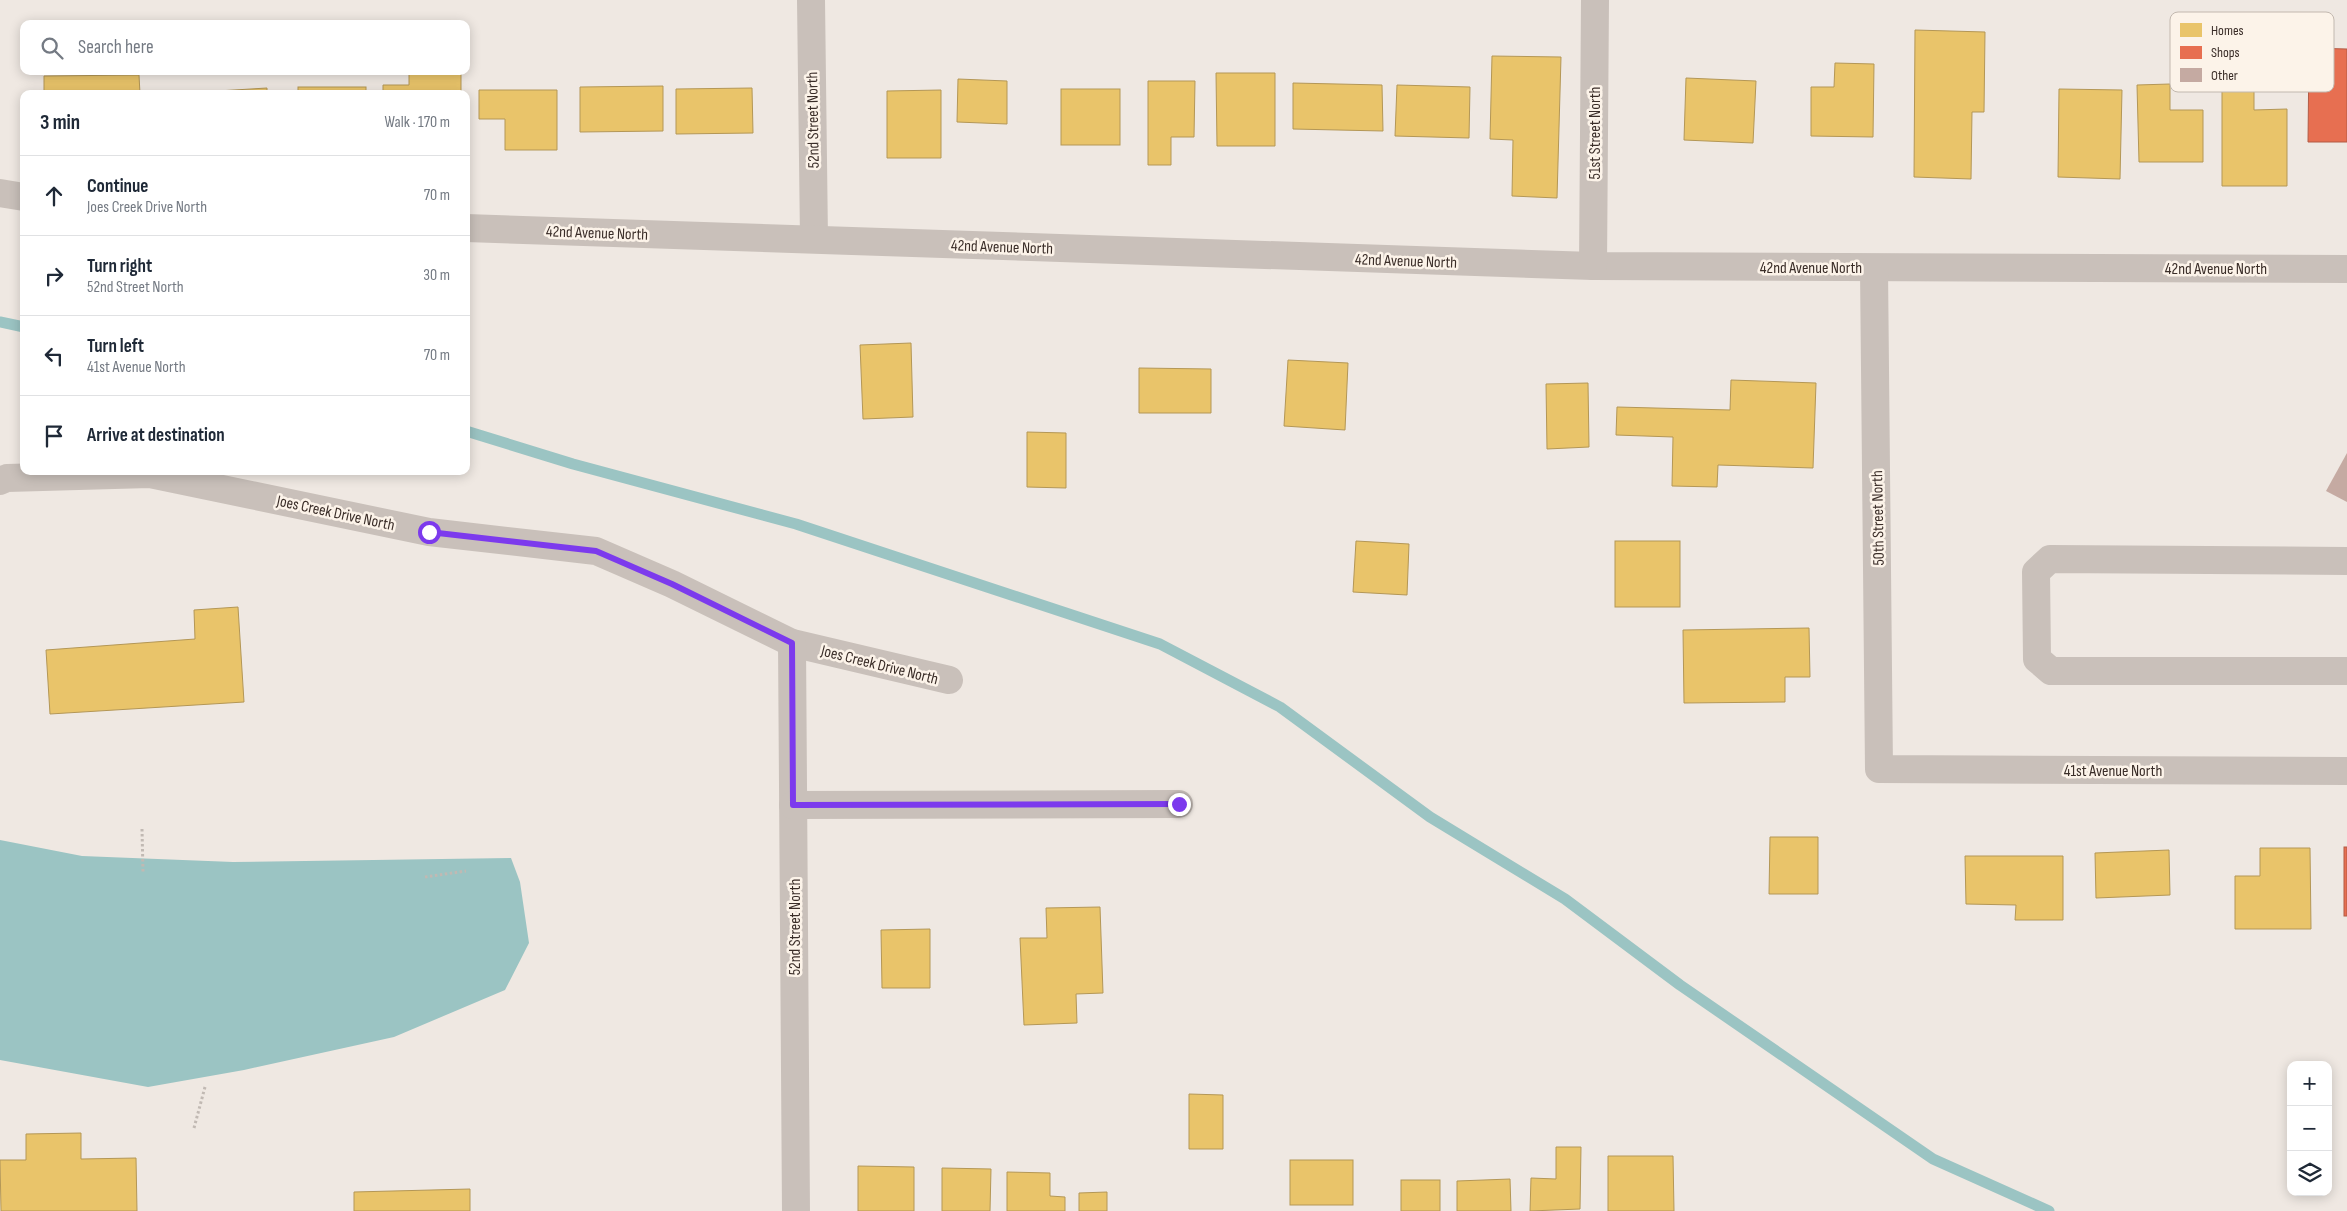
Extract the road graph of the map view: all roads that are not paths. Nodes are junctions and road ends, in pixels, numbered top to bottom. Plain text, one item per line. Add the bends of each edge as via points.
1 (811, 0) edge
2 (1594, 0) edge
3 (0, 193) edge
4 (20, 196) edge
5 (470, 228) edge
6 (814, 240) junction
7 (1593, 266) junction
8 (1874, 268) junction
9 (2347, 269) edge
10 (114, 475) edge
11 (155, 475) edge
12 (0, 481) edge
13 (2347, 561) edge
14 (792, 643) junction
15 (2347, 671) edge
16 (949, 680) dead end
17 (1879, 769) joint
18 (2347, 771) edge
19 (1179, 804) dead end
20 (793, 805) junction
21 (796, 1211) edge

1 - 6 street, 52nd Street North
2 - 7 street, 51st Street North
3 - 4 street
5 - 6 street, 42nd Avenue North
6 - 7 street, 42nd Avenue North
7 - 8 street, 42nd Avenue North
8 - 9 street, 42nd Avenue North
8 - 17 street, 50th Street North
10 - 12 street, Joes Creek Drive North via 7,478
11 - 14 street, Joes Creek Drive North via 429,532 596,551
13 - 15 street via 2050,559 2036,572 2037,659 2051,671
14 - 16 street, Joes Creek Drive North
14 - 20 street, 52nd Street North
17 - 18 street, 41st Avenue North
19 - 20 street
20 - 21 street, 52nd Street North

